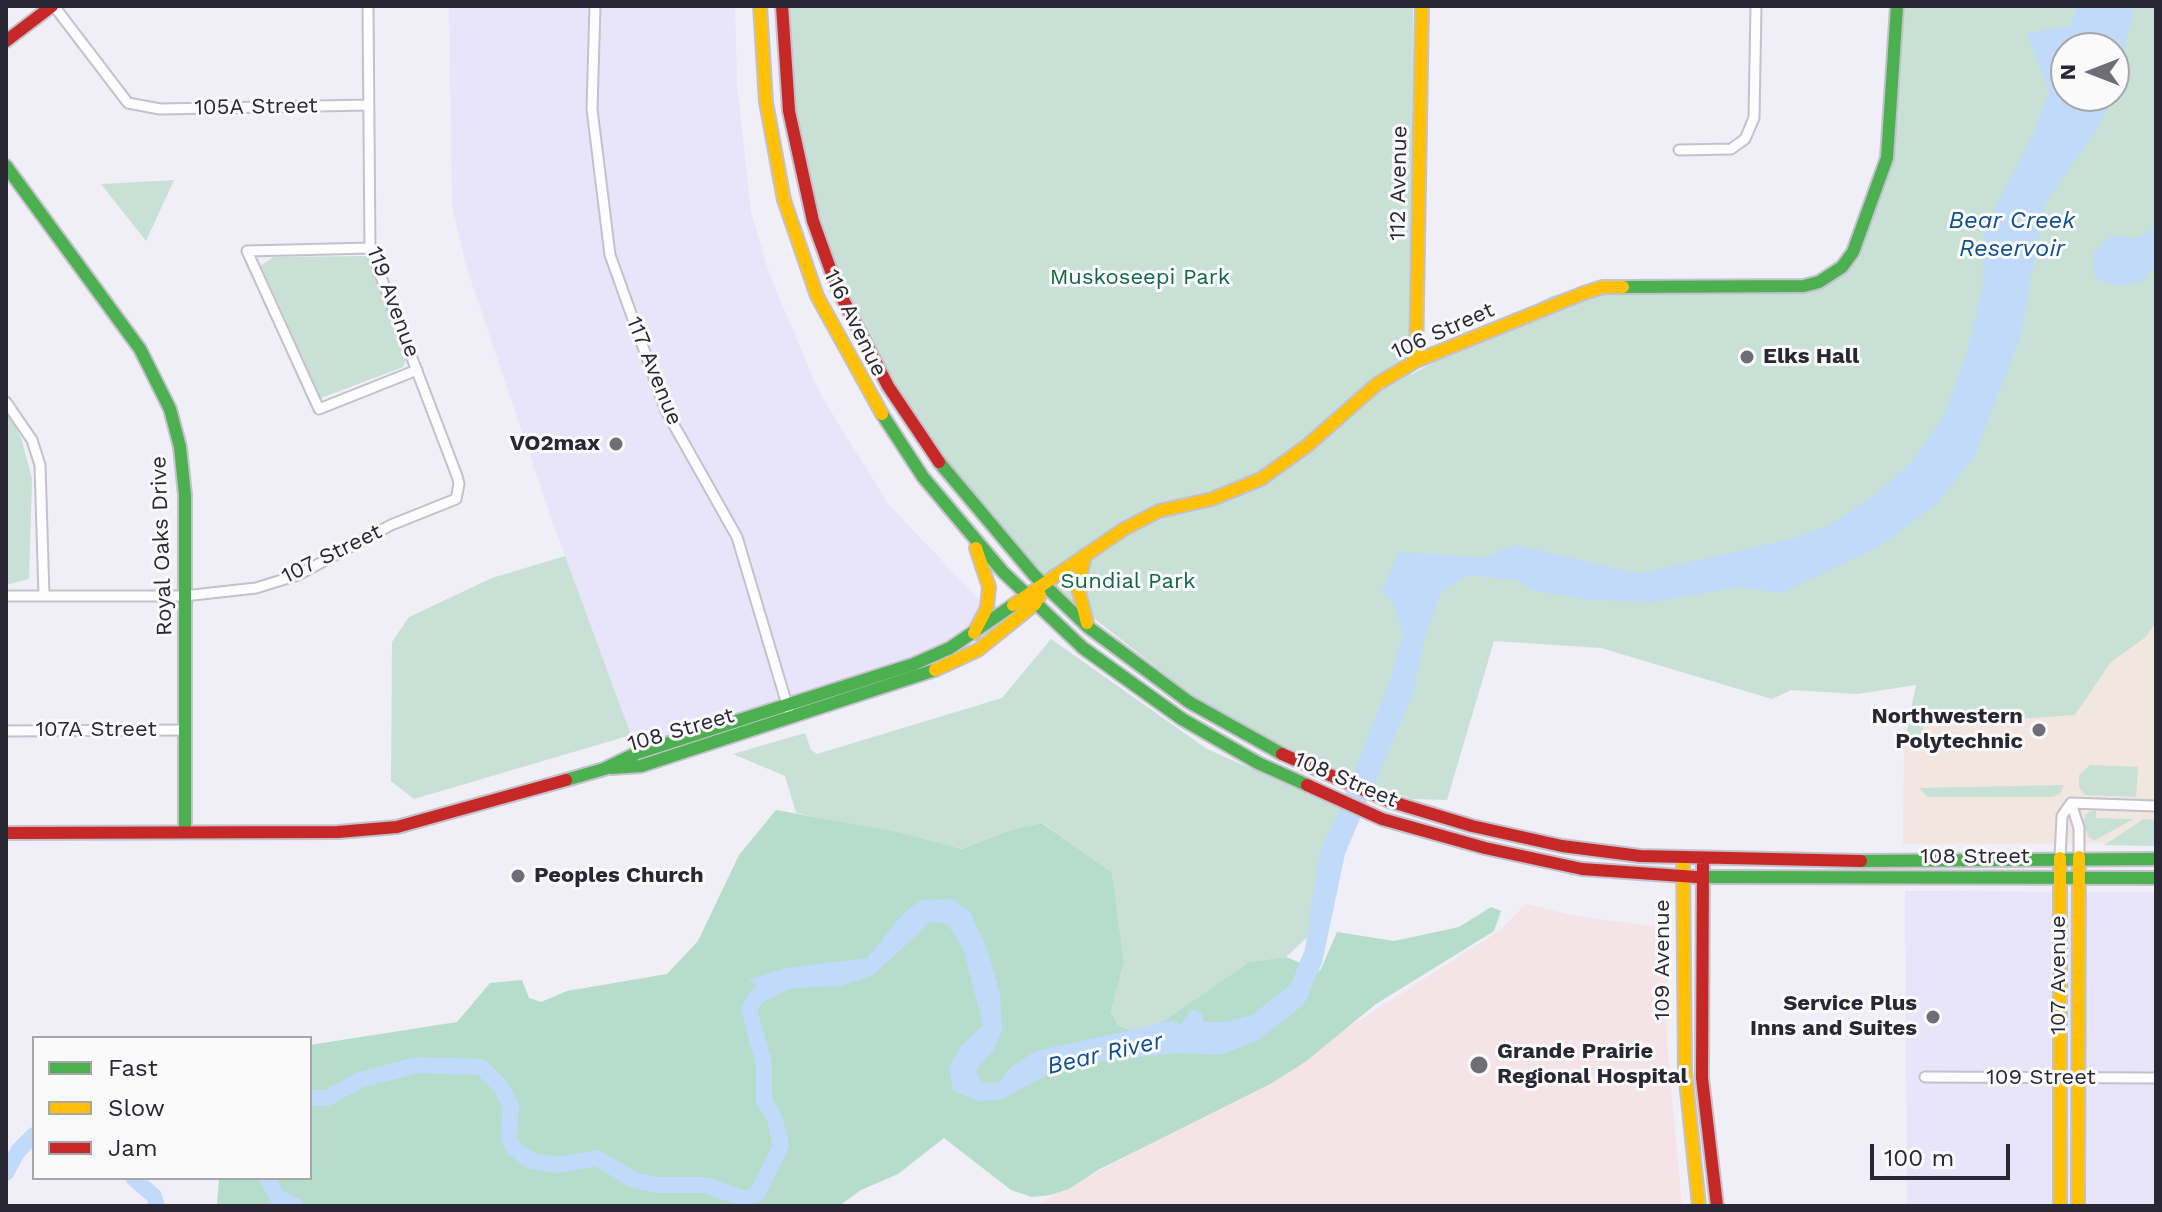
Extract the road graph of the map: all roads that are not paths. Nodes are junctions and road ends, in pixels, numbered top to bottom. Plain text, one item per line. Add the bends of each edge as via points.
1 (53, 6) edge
2 (368, 6) edge
3 (595, 6) edge
4 (760, 6) edge
5 (782, 6) edge
6 (1422, 6) edge
7 (1756, 6) edge
8 (1897, 6) edge
9 (6, 41) edge
10 (369, 105) junction
11 (1679, 150) dead end
12 (6, 166) edge
13 (370, 248) junction
14 (1416, 361) junction
15 (417, 370) junction
16 (6, 402) edge
17 (458, 493) joint
18 (971, 536) junction
19 (1085, 555) junction
20 (1045, 586) junction
21 (6, 596) edge
22 (44, 596) junction
23 (184, 596) junction
24 (1030, 599) junction
25 (1088, 627) junction
26 (974, 633) junction
27 (789, 712) junction
28 (186, 730) junction
29 (6, 731) edge
30 (2071, 803) junction
31 (2156, 806) edge
32 (185, 832) junction
33 (6, 833) edge
34 (2079, 857) junction
35 (1683, 858) junction
36 (2060, 858) junction
37 (1703, 859) junction
38 (2156, 859) edge
39 (1683, 877) junction
40 (1703, 877) junction
41 (2060, 877) junction
42 (2079, 877) junction
43 (2156, 878) edge
44 (1925, 1077) dead end
45 (2060, 1077) junction
46 (2078, 1077) junction
47 (2156, 1078) edge
48 (2060, 1205) edge
49 (1699, 1206) edge
50 (1717, 1206) edge
51 (2078, 1206) edge

1 - 9 main road
1 - 10 street, 105A Street via 128,103 160,109
2 - 10 street, 119 Avenue
3 - 27 street, 117 Avenue via 592,109 610,255 666,411 737,537
4 - 18 main road, 116 Avenue via 770,132 805,265 863,386 923,477
5 - 20 main road, 116 Avenue via 795,148 837,288 869,354 920,437 973,507
6 - 14 main road, 112 Avenue
7 - 11 street via 1754,118 1745,139 1731,149
8 - 14 main road, 106 Street via 1887,158 1853,252 1842,267 1804,286 1603,287
10 - 13 street, 119 Avenue
12 - 23 main road, Royal Oaks Drive via 140,349 170,409 185,495
13 - 15 street, 119 Avenue
13 - 15 street via 247,251 319,409
14 - 19 main road, 106 Street via 1377,384 1261,479 1212,499 1159,511
15 - 17 street, 119 Avenue via 457,476
16 - 22 street via 32,440 40,465
17 - 23 street, 107 Street via 456,499 391,525 298,575 256,588
18 - 24 main road, 116 Avenue
18 - 26 main road via 989,587 987,608
19 - 20 main road, 106 Street
19 - 25 main road via 1078,588
20 - 24 main road
20 - 25 main road, 108 Street
21 - 22 street, 107 Street
22 - 23 street, 107 Street
23 - 28 main road, Royal Oaks Drive
24 - 26 main road, 108 Street
24 - 27 main road, 108 Street via 978,650 942,668
24 - 39 main road, 108 Street via 1093,655 1164,707 1258,763 1382,819 1552,863
25 - 35 main road, 108 Street via 1189,702 1275,751 1389,801 1562,846
26 - 27 main road, 108 Street via 914,664
27 - 32 main road, 108 Street via 397,827
28 - 29 street, 107A Street
28 - 32 main road, Royal Oaks Drive
30 - 31 street
30 - 34 street, 107 Avenue via 2079,828
30 - 36 street via 2062,816
32 - 33 main road, 108 Street
34 - 36 main road, 108 Street
34 - 38 main road, 108 Street
34 - 42 main road, 107 Avenue
35 - 37 main road, 108 Street
35 - 39 main road, 109 Avenue
36 - 37 main road, 108 Street
36 - 41 main road, 107 Avenue
37 - 40 main road, 109 Avenue
39 - 40 main road, 108 Street
39 - 49 main road, 109 Avenue via 1685,1071
40 - 41 main road, 108 Street
40 - 50 main road, 109 Avenue via 1701,1065
41 - 42 main road, 108 Street
41 - 45 main road, 107 Avenue
42 - 43 main road, 108 Street
42 - 46 main road, 107 Avenue
44 - 45 street, 109 Street
45 - 46 street, 109 Street
45 - 48 main road, 107 Avenue
46 - 47 street, 109 Street
46 - 51 main road, 107 Avenue

